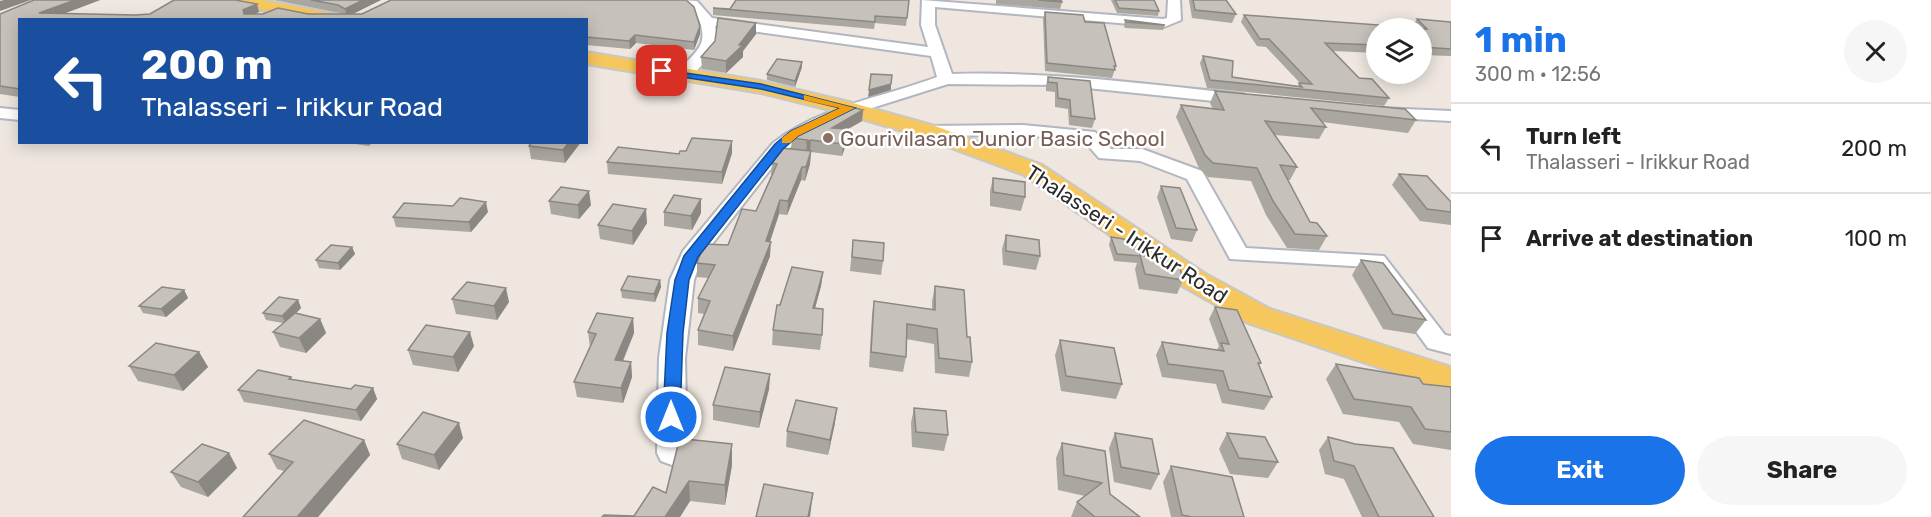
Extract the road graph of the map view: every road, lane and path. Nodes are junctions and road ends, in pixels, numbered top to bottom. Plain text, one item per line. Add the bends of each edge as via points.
1 (236, 0) edge
2 (684, 0) edge
3 (1174, 0) edge
4 (928, 1) edge
5 (279, 9) junction
6 (258, 18) edge
7 (329, 18) edge
8 (707, 21) junction
9 (935, 52) junction
10 (588, 58) edge
11 (683, 75) junction
12 (946, 79) junction
13 (1254, 100) edge
14 (849, 108) junction
15 (1362, 112) edge
16 (0, 113) edge
17 (18, 114) edge
18 (1451, 116) edge
19 (927, 131) junction
20 (1451, 345) edge
21 (1451, 380) edge
22 (672, 453) dead end

1 - 5 main road
2 - 8 street via 697,5
3 - 4 street via 1174,20 1164,23
4 - 9 street via 928,25
5 - 6 street
5 - 7 main road
8 - 9 street
8 - 11 street via 712,42
9 - 12 street
10 - 11 main road, Thalasseri - Irikkur Road
11 - 14 main road, Thalasseri - Irikkur Road via 761,87
12 - 13 street via 1047,78
12 - 14 street
14 - 19 main road, Thalasseri - Irikkur Road
14 - 22 street via 795,134 779,147 691,256 682,280 672,358
15 - 18 street
16 - 17 street
19 - 20 street via 1023,130 1089,136 1106,154 1142,155 1195,176 1238,254 1376,261 1437,342
19 - 21 main road, Thalasseri - Irikkur Road via 1033,170 1194,280 1258,316

